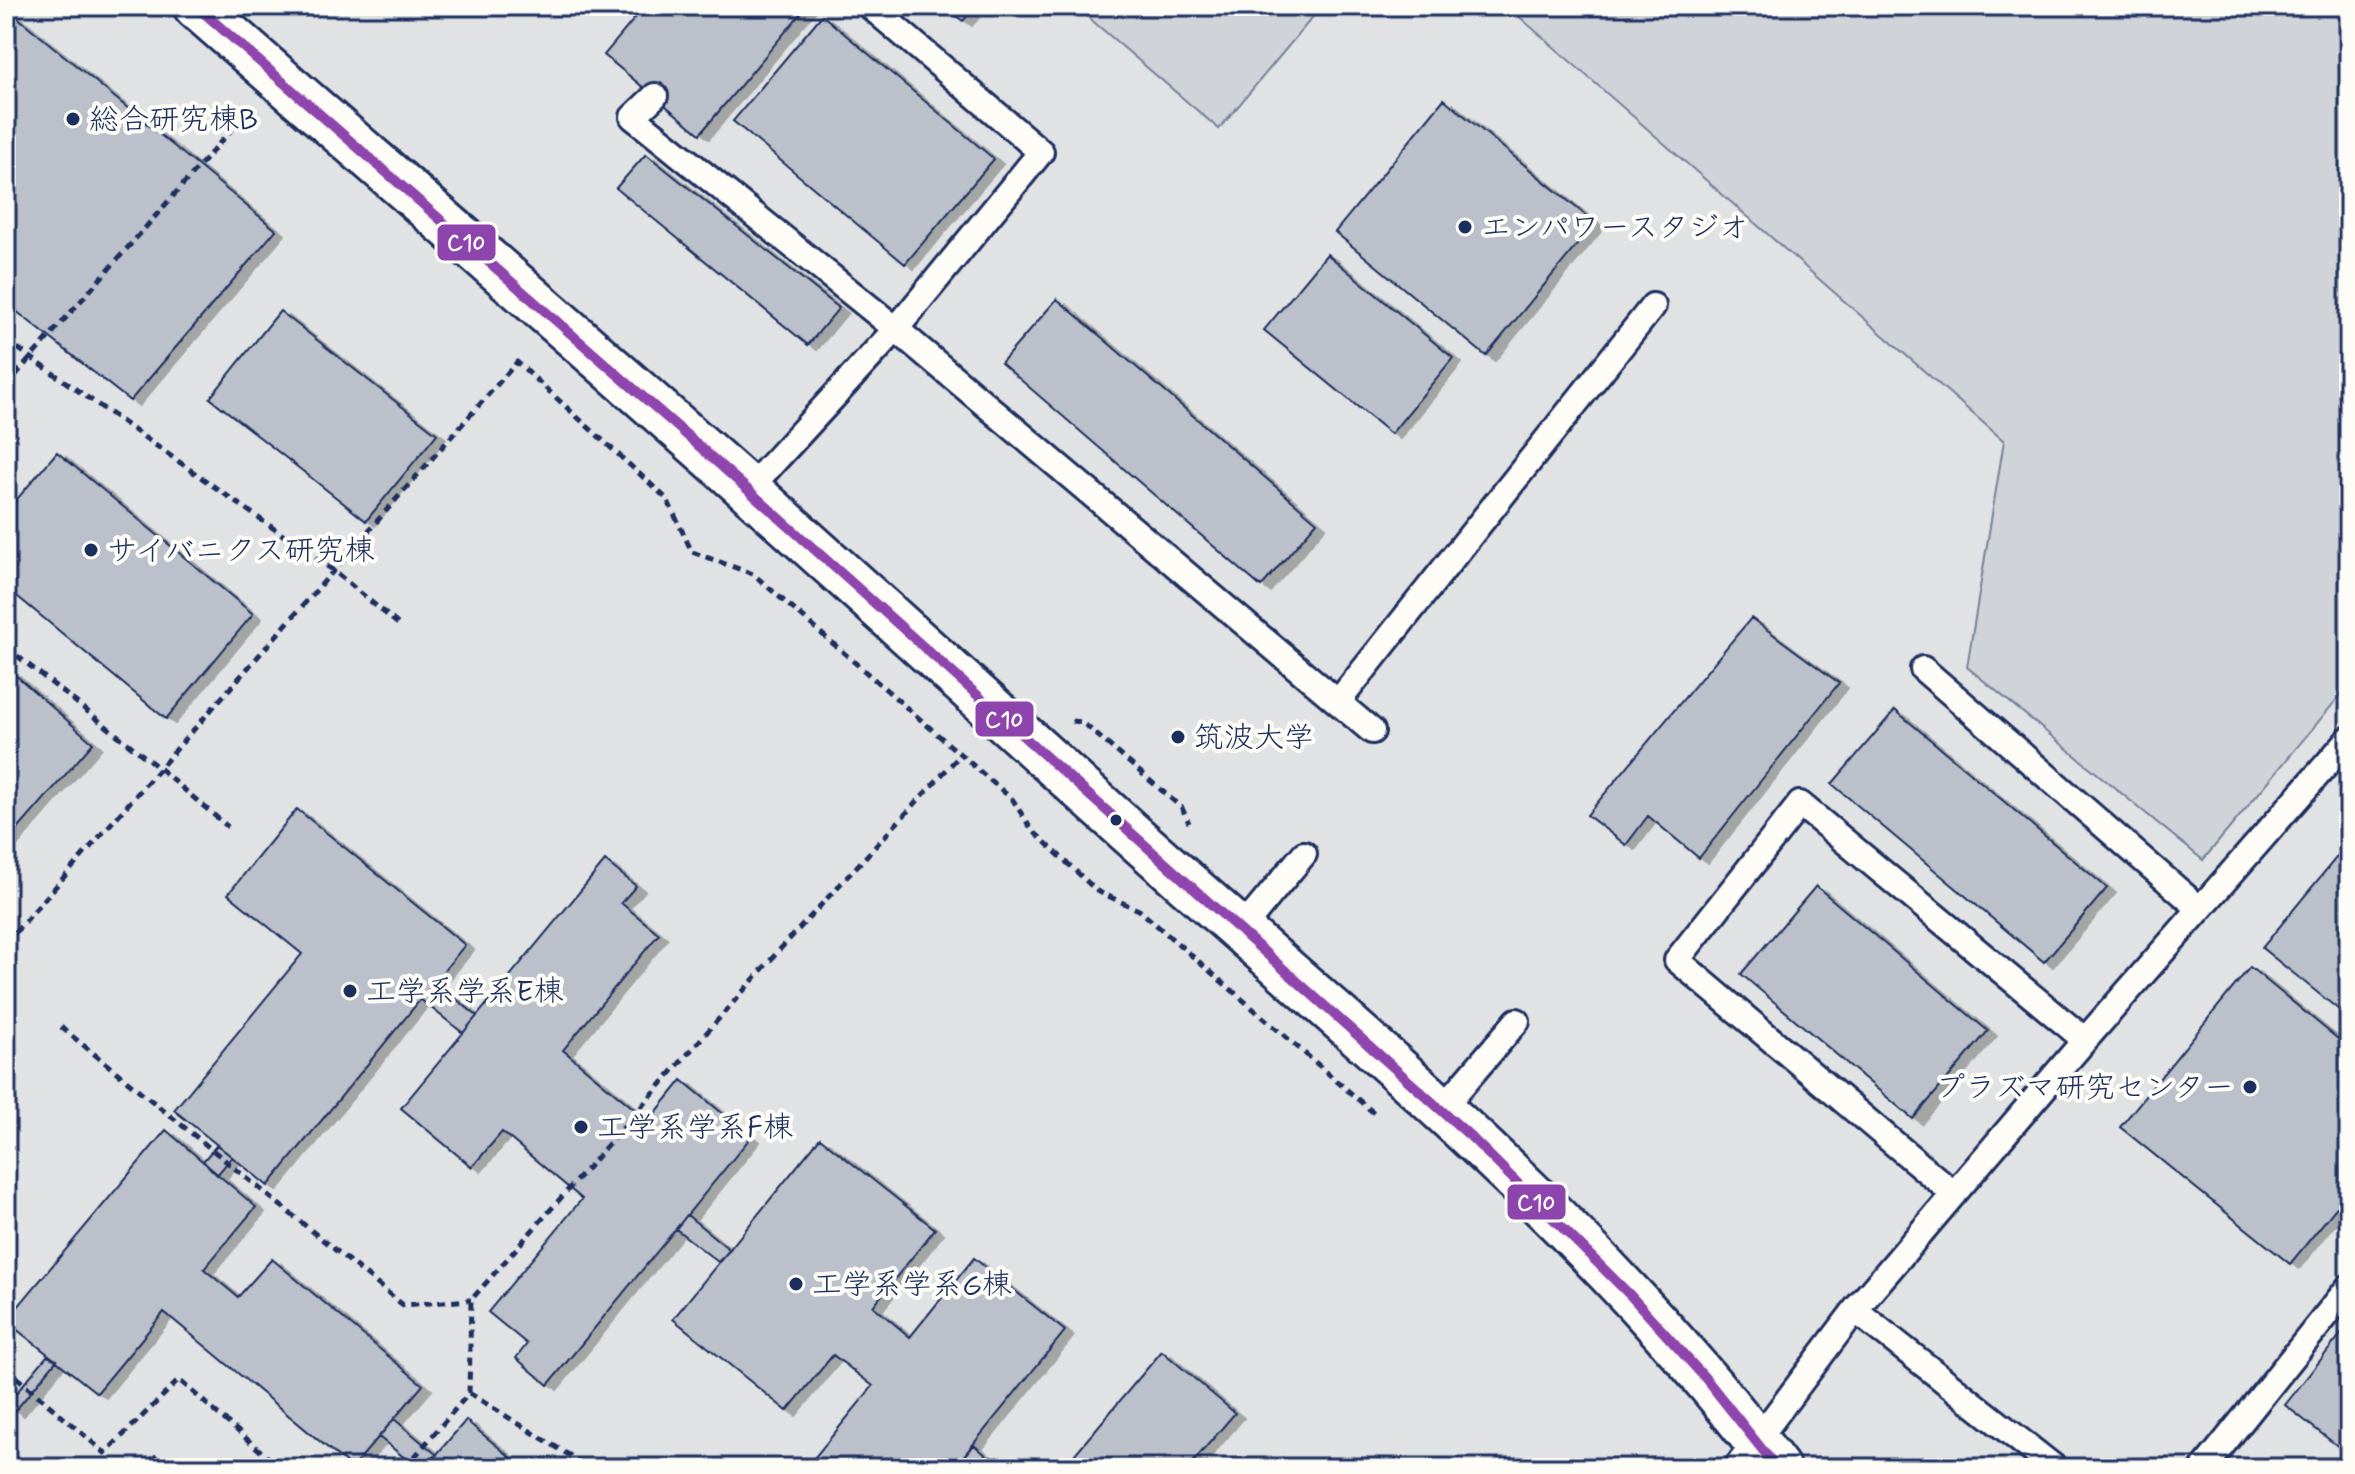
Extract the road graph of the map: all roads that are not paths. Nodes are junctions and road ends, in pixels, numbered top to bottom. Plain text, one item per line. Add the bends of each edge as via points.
1 (196, 6) edge
2 (870, 6) edge
3 (655, 96) dead end
4 (1653, 306) dead end
5 (896, 329) junction
6 (748, 490) junction
7 (1923, 669) dead end
8 (1338, 702) junction
9 (1372, 731) dead end
10 (2349, 739) edge
11 (1304, 854) dead end
12 (2200, 909) junction
13 (1240, 931) junction
14 (1517, 1021) dead end
15 (2085, 1040) junction
16 (1442, 1109) junction
17 (1954, 1194) junction
18 (2349, 1287) edge
19 (1855, 1310) junction
20 (1756, 1459) edge
21 (2055, 1468) edge
22 (2204, 1468) edge

1 - 6 street
2 - 5 lane via 1041,152
3 - 5 lane via 633,117
4 - 8 lane
5 - 6 lane
5 - 8 lane
6 - 13 street
7 - 12 lane
8 - 9 lane
10 - 12 lane
11 - 13 lane
12 - 15 lane
13 - 16 street
14 - 16 lane
15 - 17 lane
15 - 17 lane via 1800,804 1677,960
16 - 20 street via 1601,1261 1687,1356
17 - 19 lane
18 - 22 lane
19 - 20 lane
19 - 21 lane

